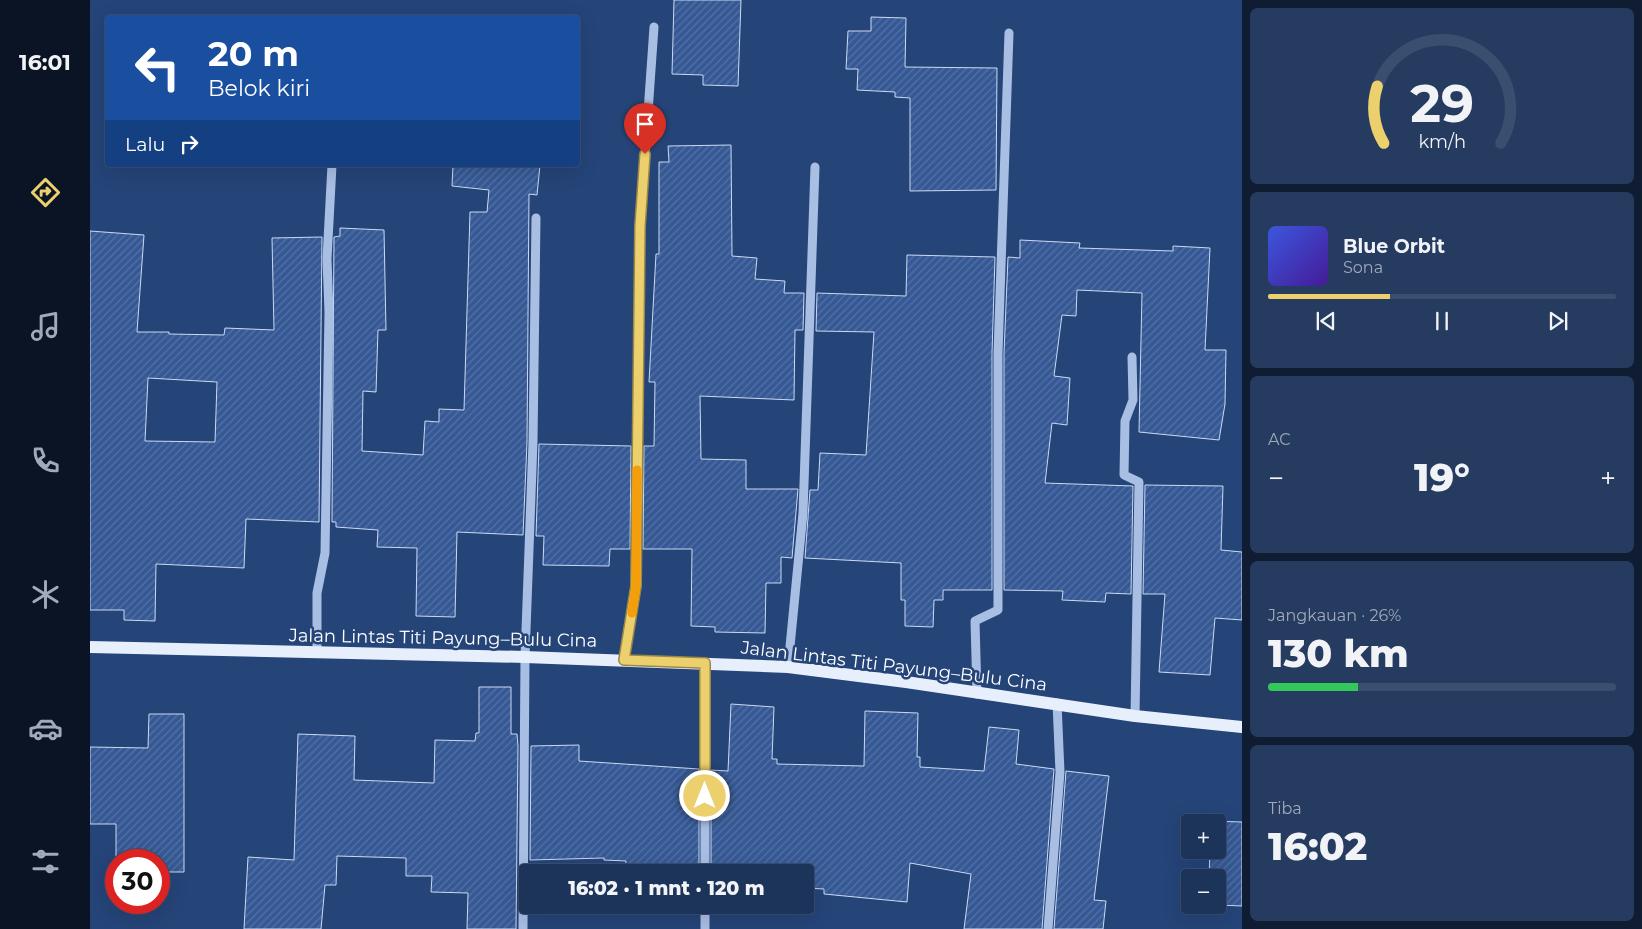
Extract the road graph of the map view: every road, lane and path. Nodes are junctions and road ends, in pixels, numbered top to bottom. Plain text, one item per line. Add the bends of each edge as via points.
1 (654, 27) dead end
2 (1009, 33) dead end
3 (332, 167) edge
4 (815, 167) dead end
5 (536, 218) dead end
6 (1132, 357) dead end
7 (90, 647) edge
8 (317, 652) junction
9 (525, 656) junction
10 (624, 660) junction
11 (705, 663) junction
12 (788, 667) junction
13 (977, 694) junction
14 (1057, 703) junction
15 (1135, 716) junction
16 (1242, 727) edge
17 (705, 864) edge
18 (705, 914) edge
19 (523, 929) edge
20 (705, 929) edge
21 (1048, 929) edge

1 - 10 street via 640,226 636,586
2 - 13 street via 998,353 998,610 976,621
3 - 8 street via 327,260 325,553 317,592
4 - 12 street via 803,513
5 - 9 street via 533,442
6 - 15 street via 1133,400 1125,421 1124,475 1139,482
7 - 8 main road, Jalan Lintas Titi Payung–Bulu Cina
8 - 9 main road, Jalan Lintas Titi Payung–Bulu Cina
9 - 10 main road, Jalan Lintas Titi Payung–Bulu Cina
9 - 19 street
10 - 11 main road, Jalan Lintas Titi Payung–Bulu Cina
11 - 12 main road, Jalan Lintas Titi Payung–Bulu Cina
11 - 17 street
12 - 13 main road, Jalan Lintas Titi Payung–Bulu Cina
13 - 14 main road, Jalan Lintas Titi Payung–Bulu Cina
14 - 15 main road, Jalan Lintas Titi Payung–Bulu Cina
14 - 21 street via 1060,772
15 - 16 main road, Jalan Lintas Titi Payung–Bulu Cina
18 - 20 street

